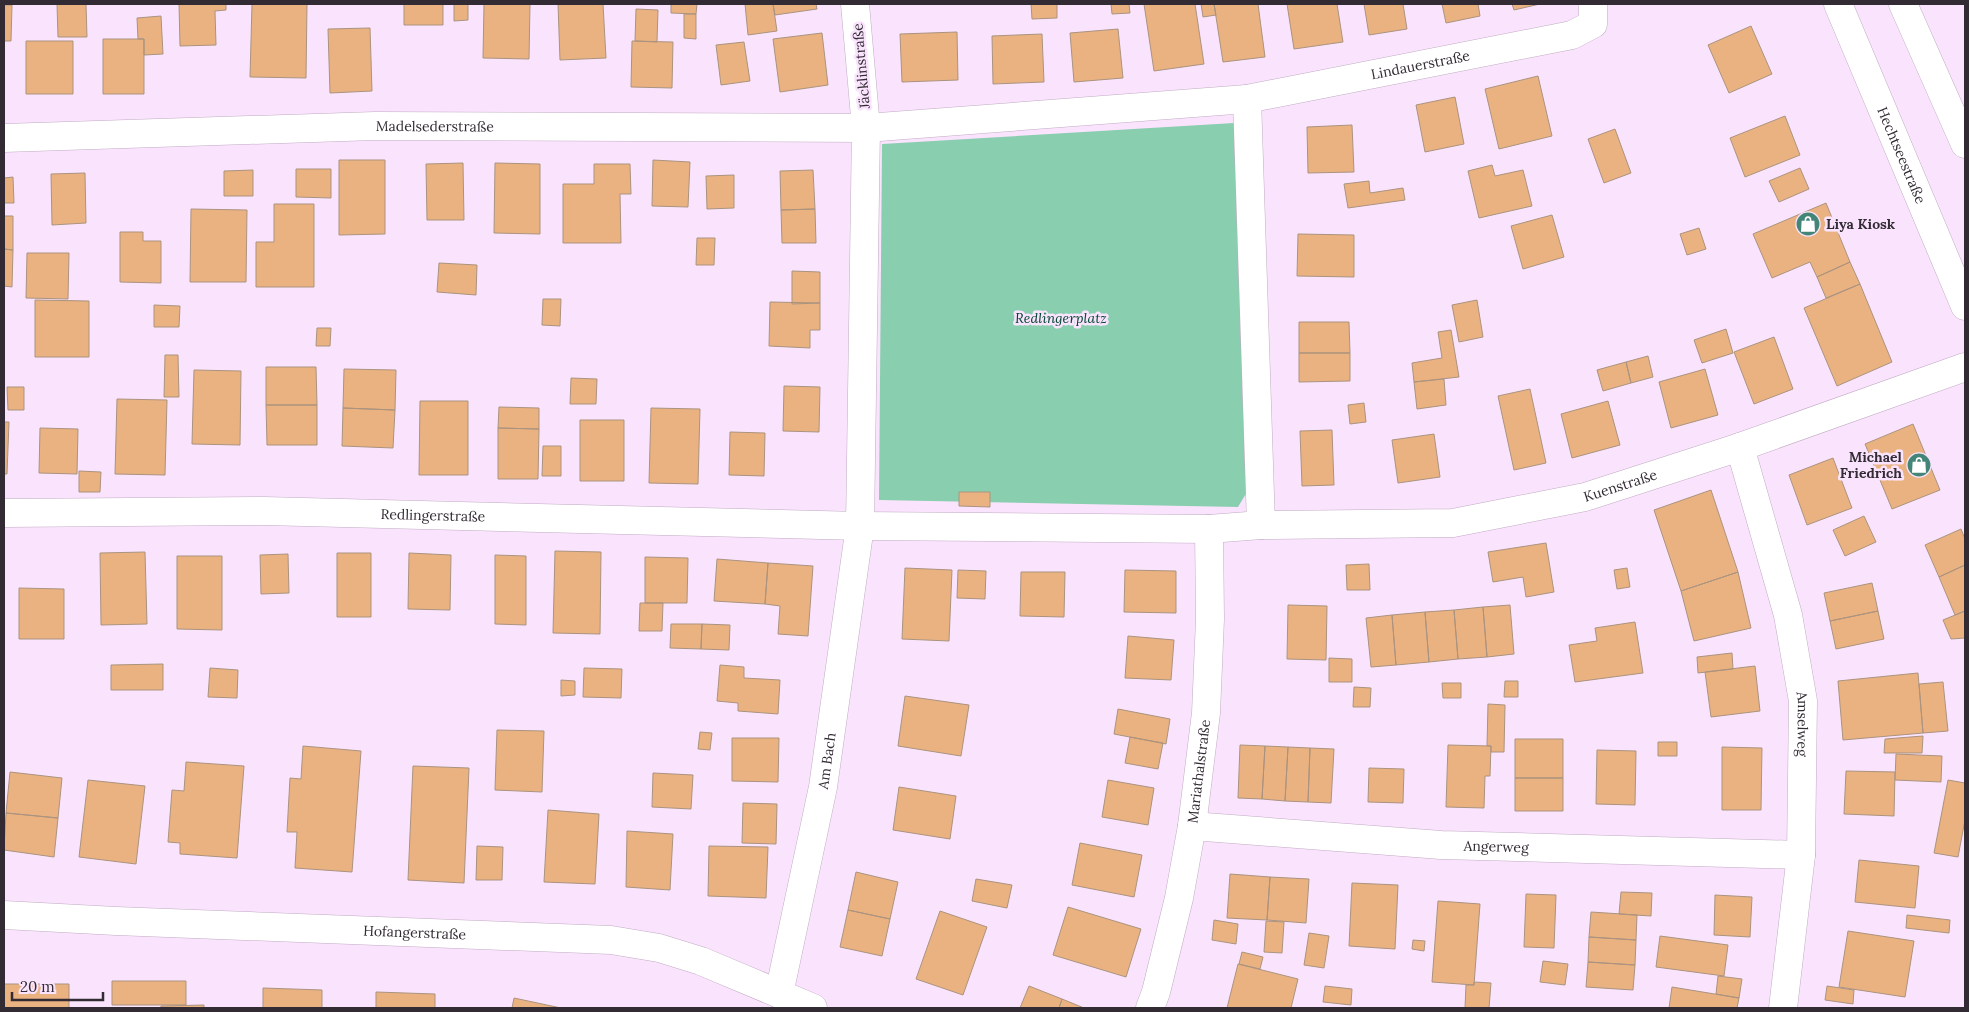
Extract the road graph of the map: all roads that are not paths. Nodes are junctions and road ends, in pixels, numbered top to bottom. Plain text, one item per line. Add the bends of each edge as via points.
1 (855, 4) edge
2 (1838, 4) edge
3 (1902, 4) edge
4 (1593, 14) edge
5 (1247, 99) junction
6 (866, 128) junction
7 (4, 138) edge
8 (1965, 144) edge
9 (1965, 306) edge
10 (1965, 367) edge
11 (1740, 447) junction
12 (4, 513) edge
13 (1261, 525) junction
14 (860, 526) junction
15 (1209, 529) junction
16 (1192, 826) junction
17 (1801, 855) junction
18 (4, 915) edge
19 (779, 994) junction
20 (813, 1008) edge
21 (1150, 1008) edge
22 (1783, 1008) edge

1 - 6 street, Jäcklinstraße
2 - 9 street, Hechtseestraße
3 - 8 street
4 - 5 street, Lindauerstraße via 1572,35
5 - 6 street
5 - 13 street
6 - 7 street, Madelsederstraße via 375,126
6 - 14 street
10 - 11 street, Kuenstraße
11 - 13 street, Kuenstraße via 1585,497 1453,523
11 - 17 street, Amselweg via 1788,614 1803,701
12 - 14 street, Redlingerstraße via 264,510
13 - 15 street
14 - 15 street
14 - 19 street, Am Bach via 823,787
15 - 16 street, Mariathalstraße via 1206,713
16 - 17 street, Angerweg via 1440,845
16 - 21 street, Mariathalstraße via 1179,898
17 - 22 street, Amselweg
18 - 19 street, Hofangerstraße via 611,940 659,948 701,961
19 - 20 street, Hofangerstraße

